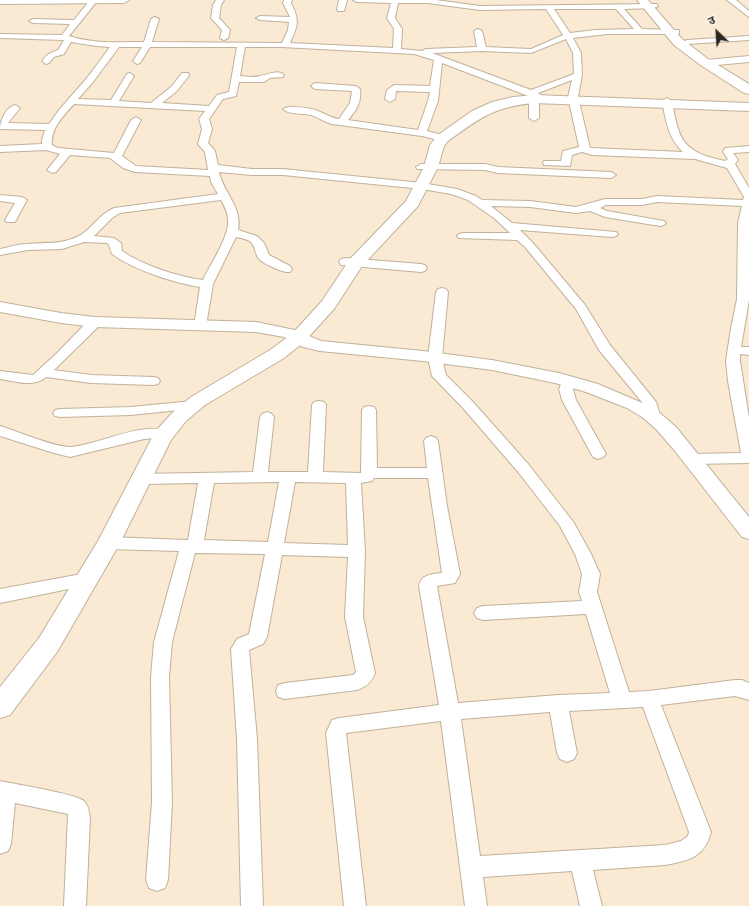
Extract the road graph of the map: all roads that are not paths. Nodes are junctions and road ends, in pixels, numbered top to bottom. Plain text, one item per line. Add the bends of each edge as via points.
1 (94, 0) edge
2 (124, 0) edge
3 (220, 0) edge
4 (288, 0) edge
5 (343, 0) edge
6 (357, 0) edge
7 (731, 0) edge
8 (0, 1) edge
9 (420, 1) edge
10 (395, 2) junction
11 (597, 3) edge
12 (648, 3) edge
13 (618, 6) junction
14 (549, 8) junction
15 (342, 9) dead end
16 (738, 15) dead end
17 (749, 15) edge
18 (260, 18) dead end
19 (155, 19) dead end
20 (294, 20) junction
21 (33, 22) dead end
22 (76, 22) junction
23 (478, 31) dead end
24 (640, 32) junction
25 (672, 32) junction
26 (0, 36) edge
27 (568, 36) junction
28 (66, 38) junction
29 (224, 38) dead end
30 (330, 38) dead end
31 (749, 38) edge
32 (687, 42) junction
33 (116, 45) junction
34 (147, 45) junction
35 (241, 46) junction
36 (284, 46) junction
37 (328, 47) junction
38 (482, 49) junction
39 (397, 50) junction
40 (419, 52) junction
41 (438, 59) junction
42 (749, 59) edge
43 (46, 61) dead end
44 (136, 61) dead end
45 (709, 63) junction
46 (185, 75) dead end
47 (280, 75) dead end
48 (578, 75) junction
49 (130, 76) dead end
50 (236, 79) junction
51 (749, 84) edge
52 (315, 86) dead end
53 (435, 89) junction
54 (749, 90) edge
55 (536, 96) junction
56 (390, 99) dead end
57 (574, 99) junction
58 (73, 101) junction
59 (667, 103) junction
60 (749, 103) edge
61 (113, 104) junction
62 (153, 106) junction
63 (749, 107) edge
64 (16, 108) dead end
65 (210, 109) junction
66 (288, 109) dead end
67 (534, 118) dead end
68 (136, 120) dead end
69 (342, 122) junction
70 (1, 126) edge
71 (52, 127) junction
72 (422, 133) junction
73 (440, 137) junction
74 (47, 147) junction
75 (0, 149) edge
76 (584, 149) junction
77 (749, 149) edge
78 (68, 151) junction
79 (116, 156) junction
80 (696, 156) junction
81 (546, 163) dead end
82 (727, 164) junction
83 (426, 167) junction
84 (52, 170) dead end
85 (214, 171) junction
86 (611, 175) dead end
87 (417, 185) junction
88 (223, 197) junction
89 (0, 198) edge
90 (748, 199) edge
91 (480, 203) junction
92 (592, 206) junction
93 (11, 220) dead end
94 (660, 223) dead end
95 (510, 226) junction
96 (232, 232) junction
97 (612, 234) dead end
98 (463, 236) dead end
99 (521, 237) junction
100 (84, 239) junction
101 (0, 252) edge
102 (351, 263) junction
103 (421, 268) dead end
104 (286, 269) dead end
105 (207, 284) junction
106 (442, 292) dead end
107 (746, 299) edge
108 (0, 306) edge
109 (95, 322) junction
110 (200, 326) junction
111 (294, 335) junction
112 (734, 350) junction
113 (749, 351) edge
114 (435, 358) junction
115 (44, 373) junction
116 (0, 375) edge
117 (569, 381) junction
118 (153, 382) dead end
119 (193, 405) junction
120 (319, 405) dead end
121 (368, 410) dead end
122 (60, 413) dead end
123 (267, 417) dead end
124 (654, 418) junction
125 (0, 431) edge
126 (165, 434) junction
127 (747, 440) edge
128 (431, 441) dead end
129 (598, 454) dead end
130 (749, 457) edge
131 (692, 459) junction
132 (435, 473) junction
133 (361, 476) junction
134 (260, 477) junction
135 (288, 477) junction
136 (315, 477) junction
137 (207, 478) junction
138 (140, 479) junction
139 (749, 532) edge
140 (108, 543) junction
141 (191, 547) junction
142 (275, 549) junction
143 (357, 551) junction
144 (87, 579) junction
145 (0, 596) edge
146 (592, 607) junction
147 (483, 613) dead end
148 (286, 691) dead end
149 (749, 692) edge
150 (649, 698) junction
151 (622, 700) junction
152 (558, 703) junction
153 (0, 707) edge
154 (450, 712) junction
155 (568, 753) dead end
156 (3, 791) edge
157 (0, 844) edge
158 (580, 860) junction
159 (471, 867) junction
160 (157, 880) dead end
161 (74, 906) edge
162 (252, 906) edge
163 (355, 906) edge
164 (476, 906) edge
165 (591, 906) edge

1 - 2 main road
1 - 8 main road
1 - 22 street
3 - 29 street via 215,18 226,30
4 - 20 street
5 - 15 street
6 - 10 street
7 - 17 street
9 - 10 street
9 - 14 street via 480,8
10 - 39 street via 391,18 398,29
11 - 13 street
11 - 14 street
12 - 13 street
12 - 25 main road
13 - 24 street
14 - 27 street
16 - 17 street
18 - 20 street
19 - 34 street
20 - 36 street
21 - 22 street
22 - 28 street
23 - 38 street
24 - 25 street
24 - 27 street
25 - 32 main road
25 - 45 main road
26 - 28 street
27 - 38 street via 531,51
27 - 48 street via 577,53
28 - 33 street via 85,43
28 - 43 street via 61,52 51,54
30 - 37 street
31 - 32 street
32 - 45 main road
33 - 34 street
33 - 58 street
34 - 35 street
34 - 44 street
35 - 36 street
35 - 50 street
36 - 37 street
37 - 39 street
38 - 40 street
39 - 40 street
40 - 41 street
41 - 53 street
41 - 55 street
42 - 45 street
45 - 51 main road
45 - 54 main road
46 - 62 street via 174,89
47 - 50 street via 267,76 264,79
48 - 55 street
48 - 57 street
49 - 61 street
50 - 65 street via 233,94 220,96
52 - 69 street via 356,89 356,101
53 - 56 street via 394,88 391,90
53 - 72 street
55 - 57 main road
55 - 67 street
55 - 73 main road via 497,105
57 - 59 main road
57 - 76 street
58 - 61 street
58 - 71 street
59 - 60 main road
59 - 63 main road
59 - 80 street via 676,140
61 - 62 street
62 - 65 street
64 - 70 street
65 - 85 street via 204,119 207,129 203,144 210,150
66 - 69 street via 316,113 328,120
68 - 79 street
69 - 72 street
70 - 71 street
71 - 74 street via 46,142
72 - 73 street
73 - 83 main road
74 - 75 street
74 - 78 street
76 - 80 street via 587,152
76 - 81 street via 567,153 566,164
77 - 82 street via 729,150 733,160
78 - 79 street
78 - 84 street
79 - 85 street via 126,166 135,169
80 - 82 street
82 - 90 street via 732,168
83 - 86 street via 484,167 498,170
83 - 87 main road
85 - 87 street via 283,172
85 - 88 street
87 - 91 street via 453,191
87 - 102 main road via 413,203
88 - 96 street via 232,211
88 - 100 street via 118,210 108,215
89 - 93 street via 22,200
90 - 92 street via 657,199 642,202 605,202
90 - 107 street via 744,223
91 - 92 street via 530,204 576,210
91 - 95 street
92 - 94 street via 605,214
95 - 97 street
95 - 99 street
96 - 104 street via 253,238 264,257
96 - 105 street
98 - 99 street
99 - 124 street via 581,308 604,347 646,398
100 - 101 street via 61,246 28,247
100 - 105 street via 113,241 116,252 126,259 178,279
102 - 103 street
102 - 111 main road via 328,305
105 - 110 street
106 - 114 street
107 - 112 street
108 - 109 street
109 - 110 street
109 - 115 street
110 - 111 street via 256,327
111 - 114 street via 320,346
111 - 119 main road via 277,354
112 - 113 street
112 - 127 street via 735,381
114 - 117 street
114 - 146 street via 437,371 442,380 504,445 566,523 591,574 588,592
115 - 116 street via 32,379
115 - 118 street via 91,379
117 - 124 street via 610,394
117 - 129 street via 566,389 569,400
119 - 122 street via 131,411
119 - 126 main road
120 - 136 street
121 - 133 street
123 - 134 street
124 - 131 street via 672,434
125 - 126 street via 70,452 144,434
126 - 138 main road
127 - 130 street
128 - 132 street
130 - 131 street
131 - 139 street
132 - 133 street
132 - 154 street via 451,574 449,578 428,582 428,586
133 - 136 street
133 - 143 street
134 - 135 street
134 - 137 street
135 - 136 street
135 - 142 street
137 - 138 street
137 - 141 street
138 - 140 main road
140 - 141 street
140 - 144 main road
141 - 142 street
141 - 160 street via 164,642 160,677 162,802
142 - 143 street
142 - 162 street via 258,637 243,644 240,649 247,739
143 - 148 street via 354,617 365,665 365,676 357,682
144 - 145 street
144 - 153 main road via 48,644
146 - 147 street
146 - 151 street
149 - 150 street via 735,688
150 - 151 street
150 - 158 street via 700,832 699,840 683,852
151 - 152 street
152 - 154 street
152 - 155 street
154 - 159 street
154 - 163 street via 344,725 337,729
156 - 157 street
156 - 161 street via 78,809
158 - 159 street
158 - 165 street
159 - 164 street

